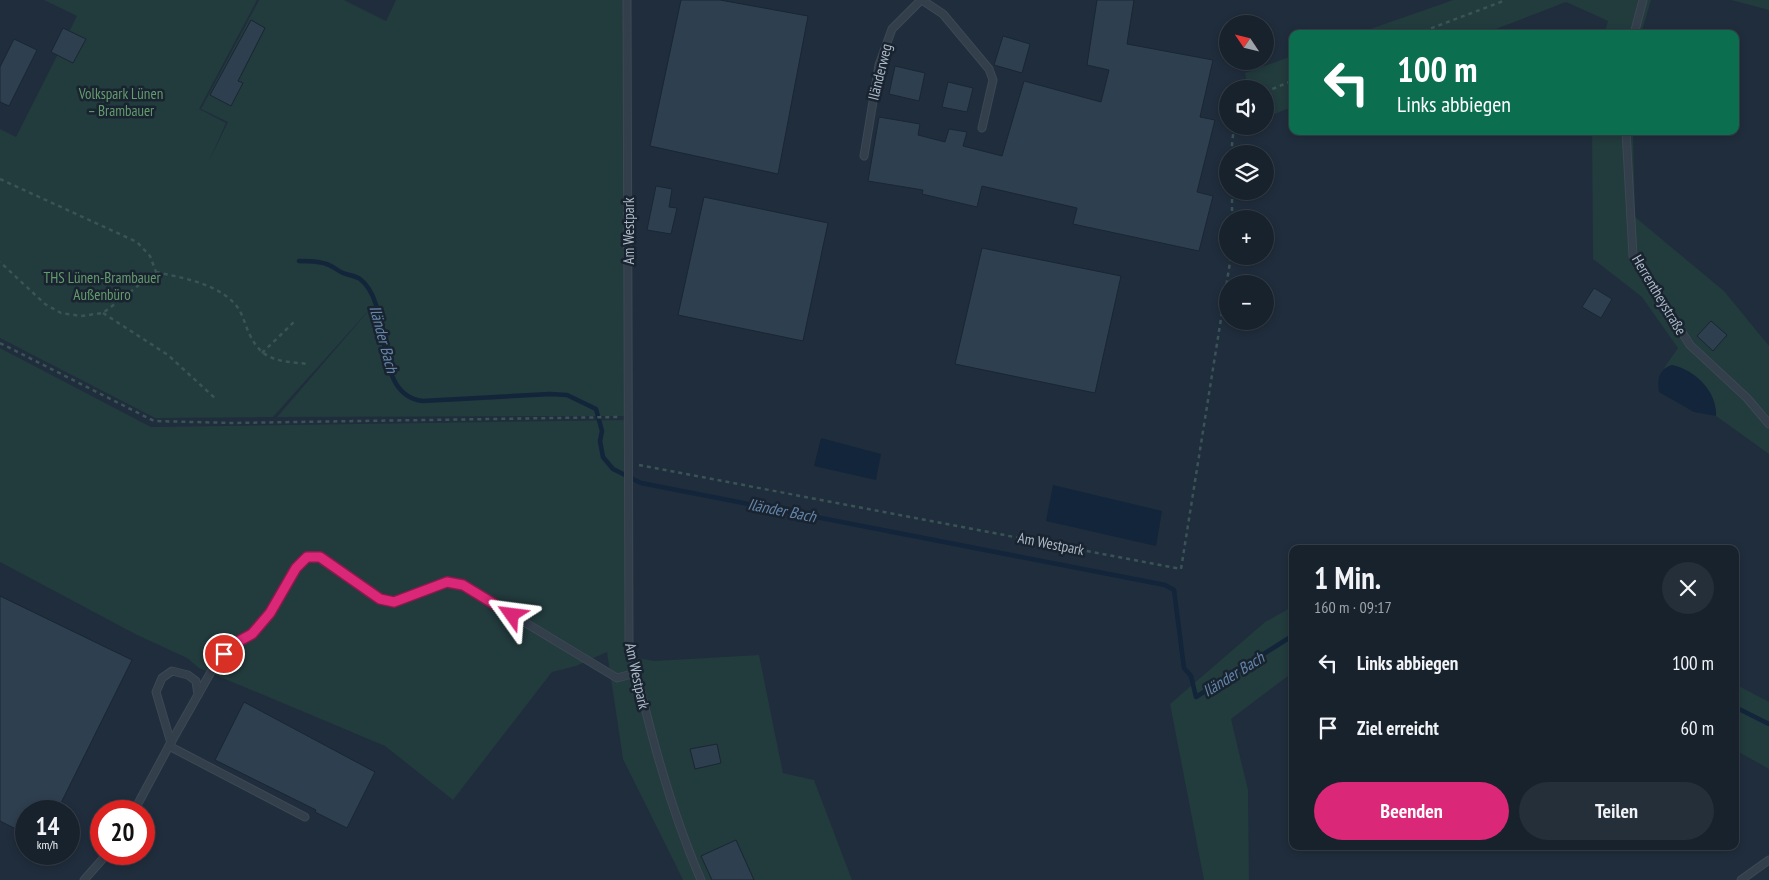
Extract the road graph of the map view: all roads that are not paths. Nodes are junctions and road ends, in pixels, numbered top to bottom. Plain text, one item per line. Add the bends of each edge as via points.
1 (626, 0) edge
2 (921, 0) edge
3 (1643, 0) edge
4 (1635, 30) edge
5 (982, 128) dead end
6 (1626, 135) edge
7 (864, 156) dead end
8 (1769, 424) edge
9 (636, 672) junction
10 (198, 696) junction
11 (170, 745) junction
12 (140, 800) edge
13 (305, 817) dead end
14 (1769, 860) edge
15 (97, 865) edge
16 (84, 880) edge
17 (701, 880) edge
18 (1741, 880) edge

1 - 9 lane, Am Westpark via 629,642
2 - 5 lane, Iländerweg via 943,14 989,69 993,80
2 - 7 lane, Iländerweg via 892,29 879,64
3 - 4 lane
6 - 8 lane, Herrentheystraße via 1633,256 1690,345 1747,398
9 - 10 lane via 617,678 463,585 447,582 394,602 380,599 320,557 307,557 296,568 270,613 252,634 232,645 216,663
9 - 17 lane, Am Westpark via 684,841
10 - 11 lane
10 - 11 lane via 196,681 188,675 172,671 162,678 156,692
11 - 12 lane
11 - 13 lane
14 - 18 lane
15 - 16 lane

